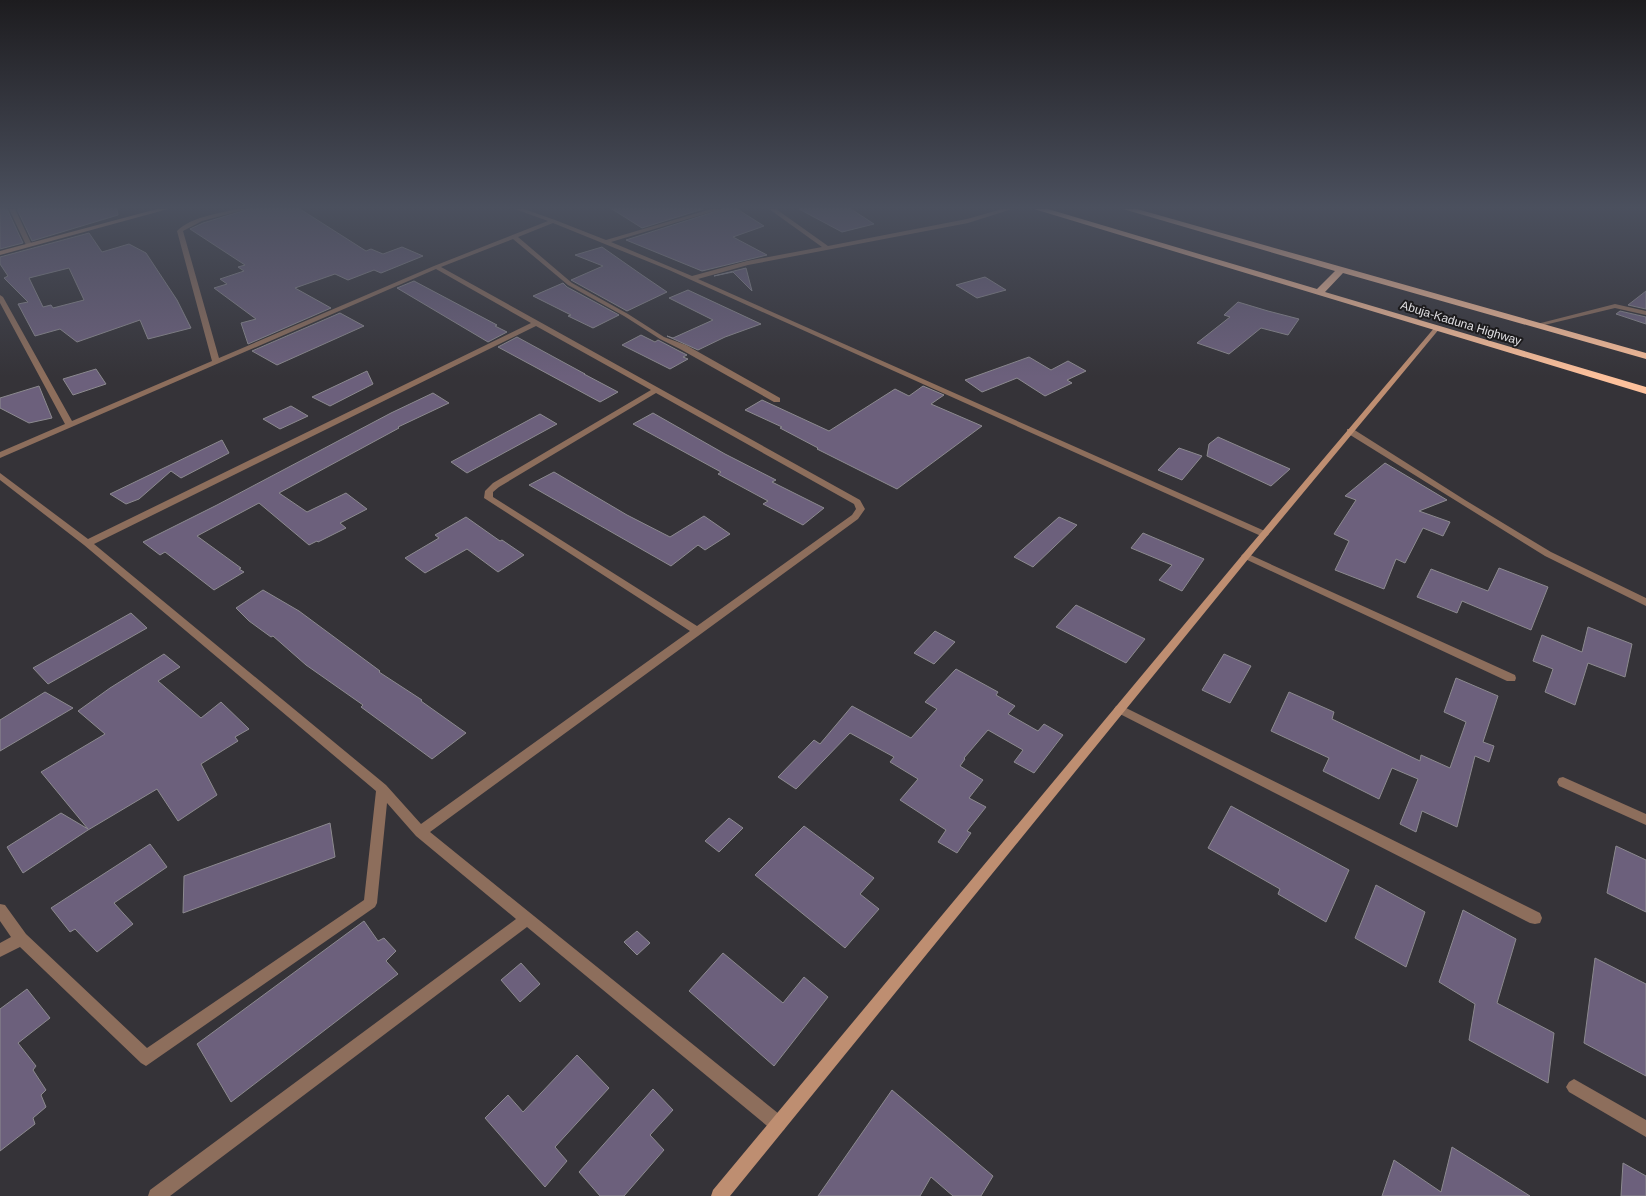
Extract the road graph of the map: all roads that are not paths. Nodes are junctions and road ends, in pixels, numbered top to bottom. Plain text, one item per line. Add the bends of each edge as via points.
1 (189, 265) edge
2 (442, 265) edge
3 (548, 265) edge
4 (661, 265) edge
5 (740, 265) edge
6 (1225, 265) edge
7 (1323, 265) edge
8 (436, 267) junction
9 (1341, 270) junction
10 (693, 278) junction
11 (1319, 293) junction
12 (0, 297) edge
13 (1646, 313) edge
14 (537, 323) junction
15 (1536, 325) junction
16 (1437, 328) junction
17 (1646, 356) edge
18 (216, 362) junction
19 (656, 390) junction
20 (1646, 391) edge
21 (777, 400) dead end
22 (70, 425) junction
23 (1350, 431) junction
24 (0, 455) edge
25 (0, 476) edge
26 (1264, 534) junction
27 (87, 543) junction
28 (1246, 556) junction
29 (1646, 602) edge
30 (697, 631) junction
31 (1511, 678) dead end
32 (1120, 709) junction
33 (1562, 782) dead end
34 (382, 789) junction
35 (1646, 820) edge
36 (420, 832) junction
37 (0, 910) edge
38 (1535, 918) dead end
39 (527, 919) junction
40 (21, 939) junction
41 (0, 950) edge
42 (1574, 1087) dead end
43 (778, 1124) junction
44 (1646, 1129) edge
45 (156, 1196) edge
46 (719, 1196) edge

1 - 18 street
2 - 8 street
3 - 21 street via 570,284
4 - 10 street
5 - 10 street
6 - 11 highway, Abuja-Kaduna Highway
7 - 9 highway, Abuja-Kaduna Highway
8 - 14 street
8 - 18 street
9 - 11 highway
9 - 15 highway, Abuja-Kaduna Highway
10 - 26 street
11 - 16 highway, Abuja-Kaduna Highway
12 - 22 street
13 - 15 street via 1616,306
14 - 19 street
14 - 27 street
15 - 17 highway, Abuja-Kaduna Highway
16 - 20 highway, Abuja-Kaduna Highway
16 - 23 street
18 - 22 street
19 - 30 street via 857,502 861,509 855,517
19 - 30 street via 496,485 489,491 488,498
22 - 24 street
23 - 26 street
23 - 29 street via 1548,554
25 - 27 street
26 - 28 street
27 - 34 street
28 - 31 street
28 - 32 street
30 - 36 street
32 - 38 street
32 - 43 street
33 - 35 street
34 - 36 street
34 - 40 street via 370,903 146,1058
36 - 39 street
37 - 40 street
39 - 43 street
39 - 45 street
40 - 41 street
42 - 44 street
43 - 46 street

